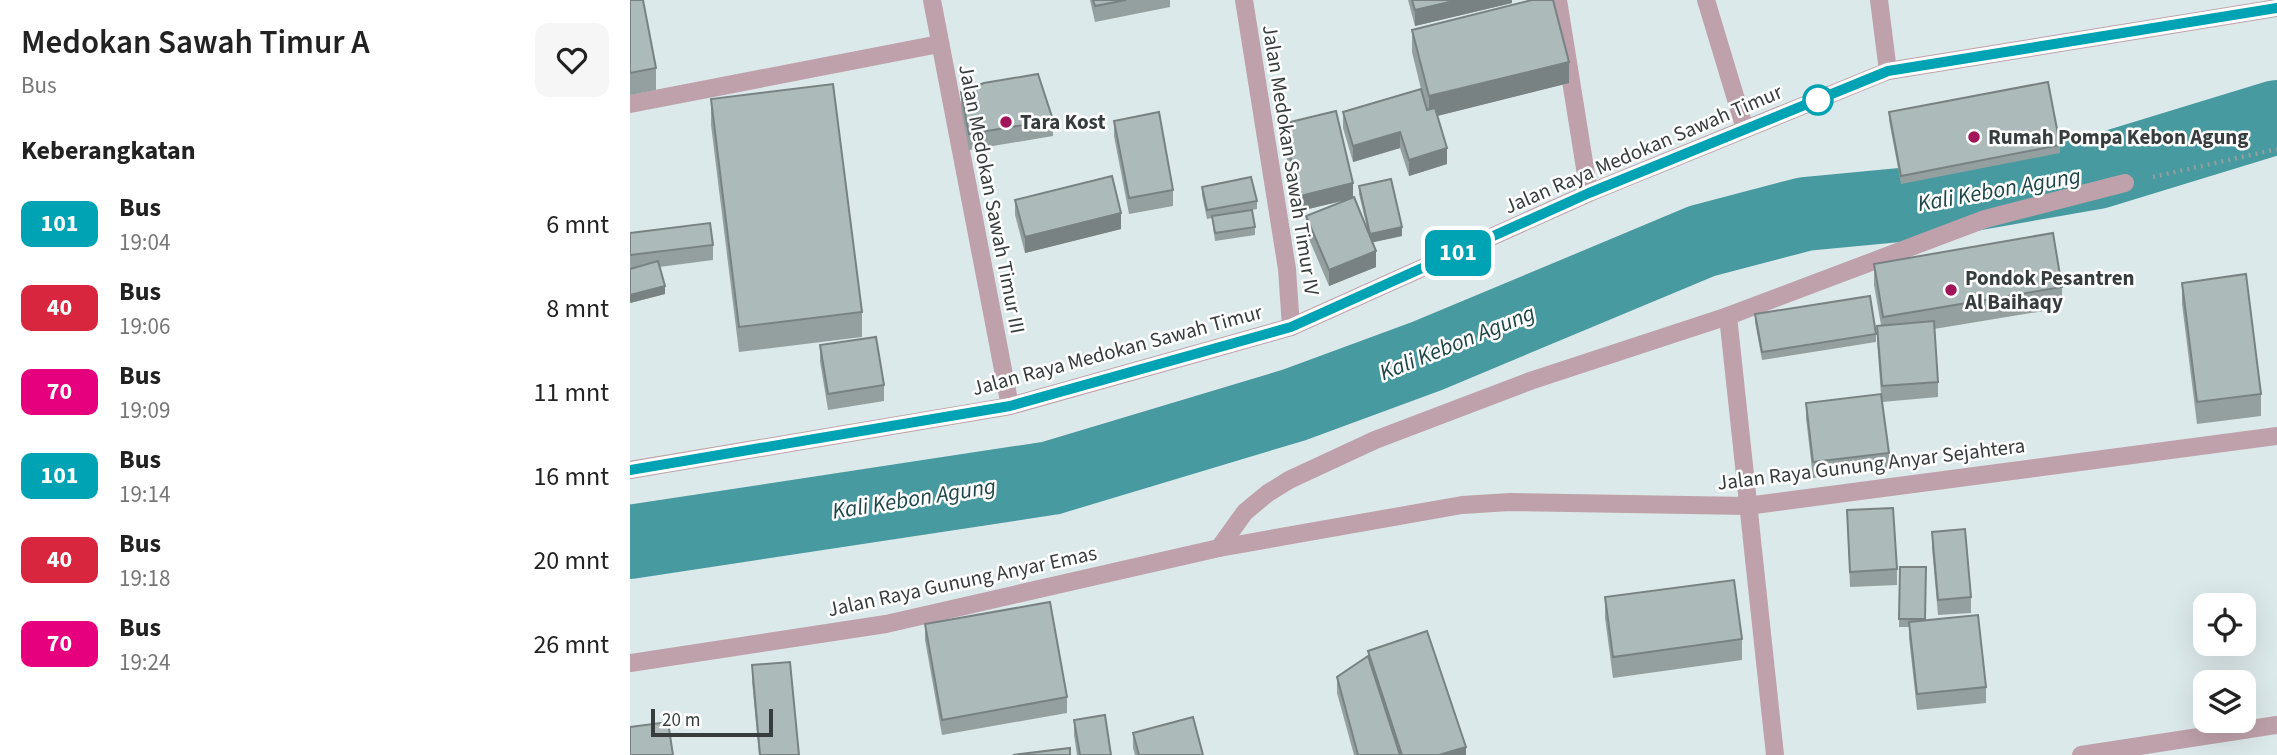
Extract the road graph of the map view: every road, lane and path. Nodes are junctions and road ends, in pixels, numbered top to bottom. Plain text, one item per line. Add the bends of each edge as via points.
1 (932, 0) edge
2 (1244, 0) edge
3 (1558, 0) edge
4 (1706, 0) edge
5 (1880, 0) edge
6 (2277, 8) edge
7 (939, 44) junction
8 (1888, 71) junction
9 (630, 104) edge
10 (1745, 129) junction
11 (2277, 149) edge
12 (2125, 183) joint
13 (1589, 193) junction
14 (1728, 316) junction
15 (1291, 327) junction
16 (1010, 406) junction
17 (2277, 436) edge
18 (630, 470) edge
19 (1747, 506) junction
20 (1219, 548) junction
21 (630, 663) edge
22 (2277, 725) edge
23 (1775, 755) edge
24 (2081, 755) edge

1 - 7 street, Jalan Medokan Sawah Timur III
2 - 15 street, Jalan Medokan Sawah Timur IV via 1287,269
3 - 13 street
4 - 10 street
5 - 8 street
6 - 8 street, Jalan Raya Medokan Sawah Timur
7 - 9 street
7 - 16 street, Jalan Medokan Sawah Timur III
8 - 10 street, Jalan Raya Medokan Sawah Timur
10 - 13 street, Jalan Raya Medokan Sawah Timur
11 - 12 path
12 - 14 street via 1985,219
13 - 15 street, Jalan Raya Medokan Sawah Timur
14 - 19 street
14 - 20 street via 1530,381 1375,440 1268,493 1245,512
15 - 16 street, Jalan Raya Medokan Sawah Timur
16 - 18 street, Jalan Raya Medokan Sawah Timur
17 - 19 street, Jalan Raya Gunung Anyar Sejahtera
19 - 20 street, Jalan Raya Gunung Anyar Sejahtera via 1462,505
19 - 23 street
20 - 21 street, Jalan Raya Gunung Anyar Emas via 887,624
22 - 24 street

